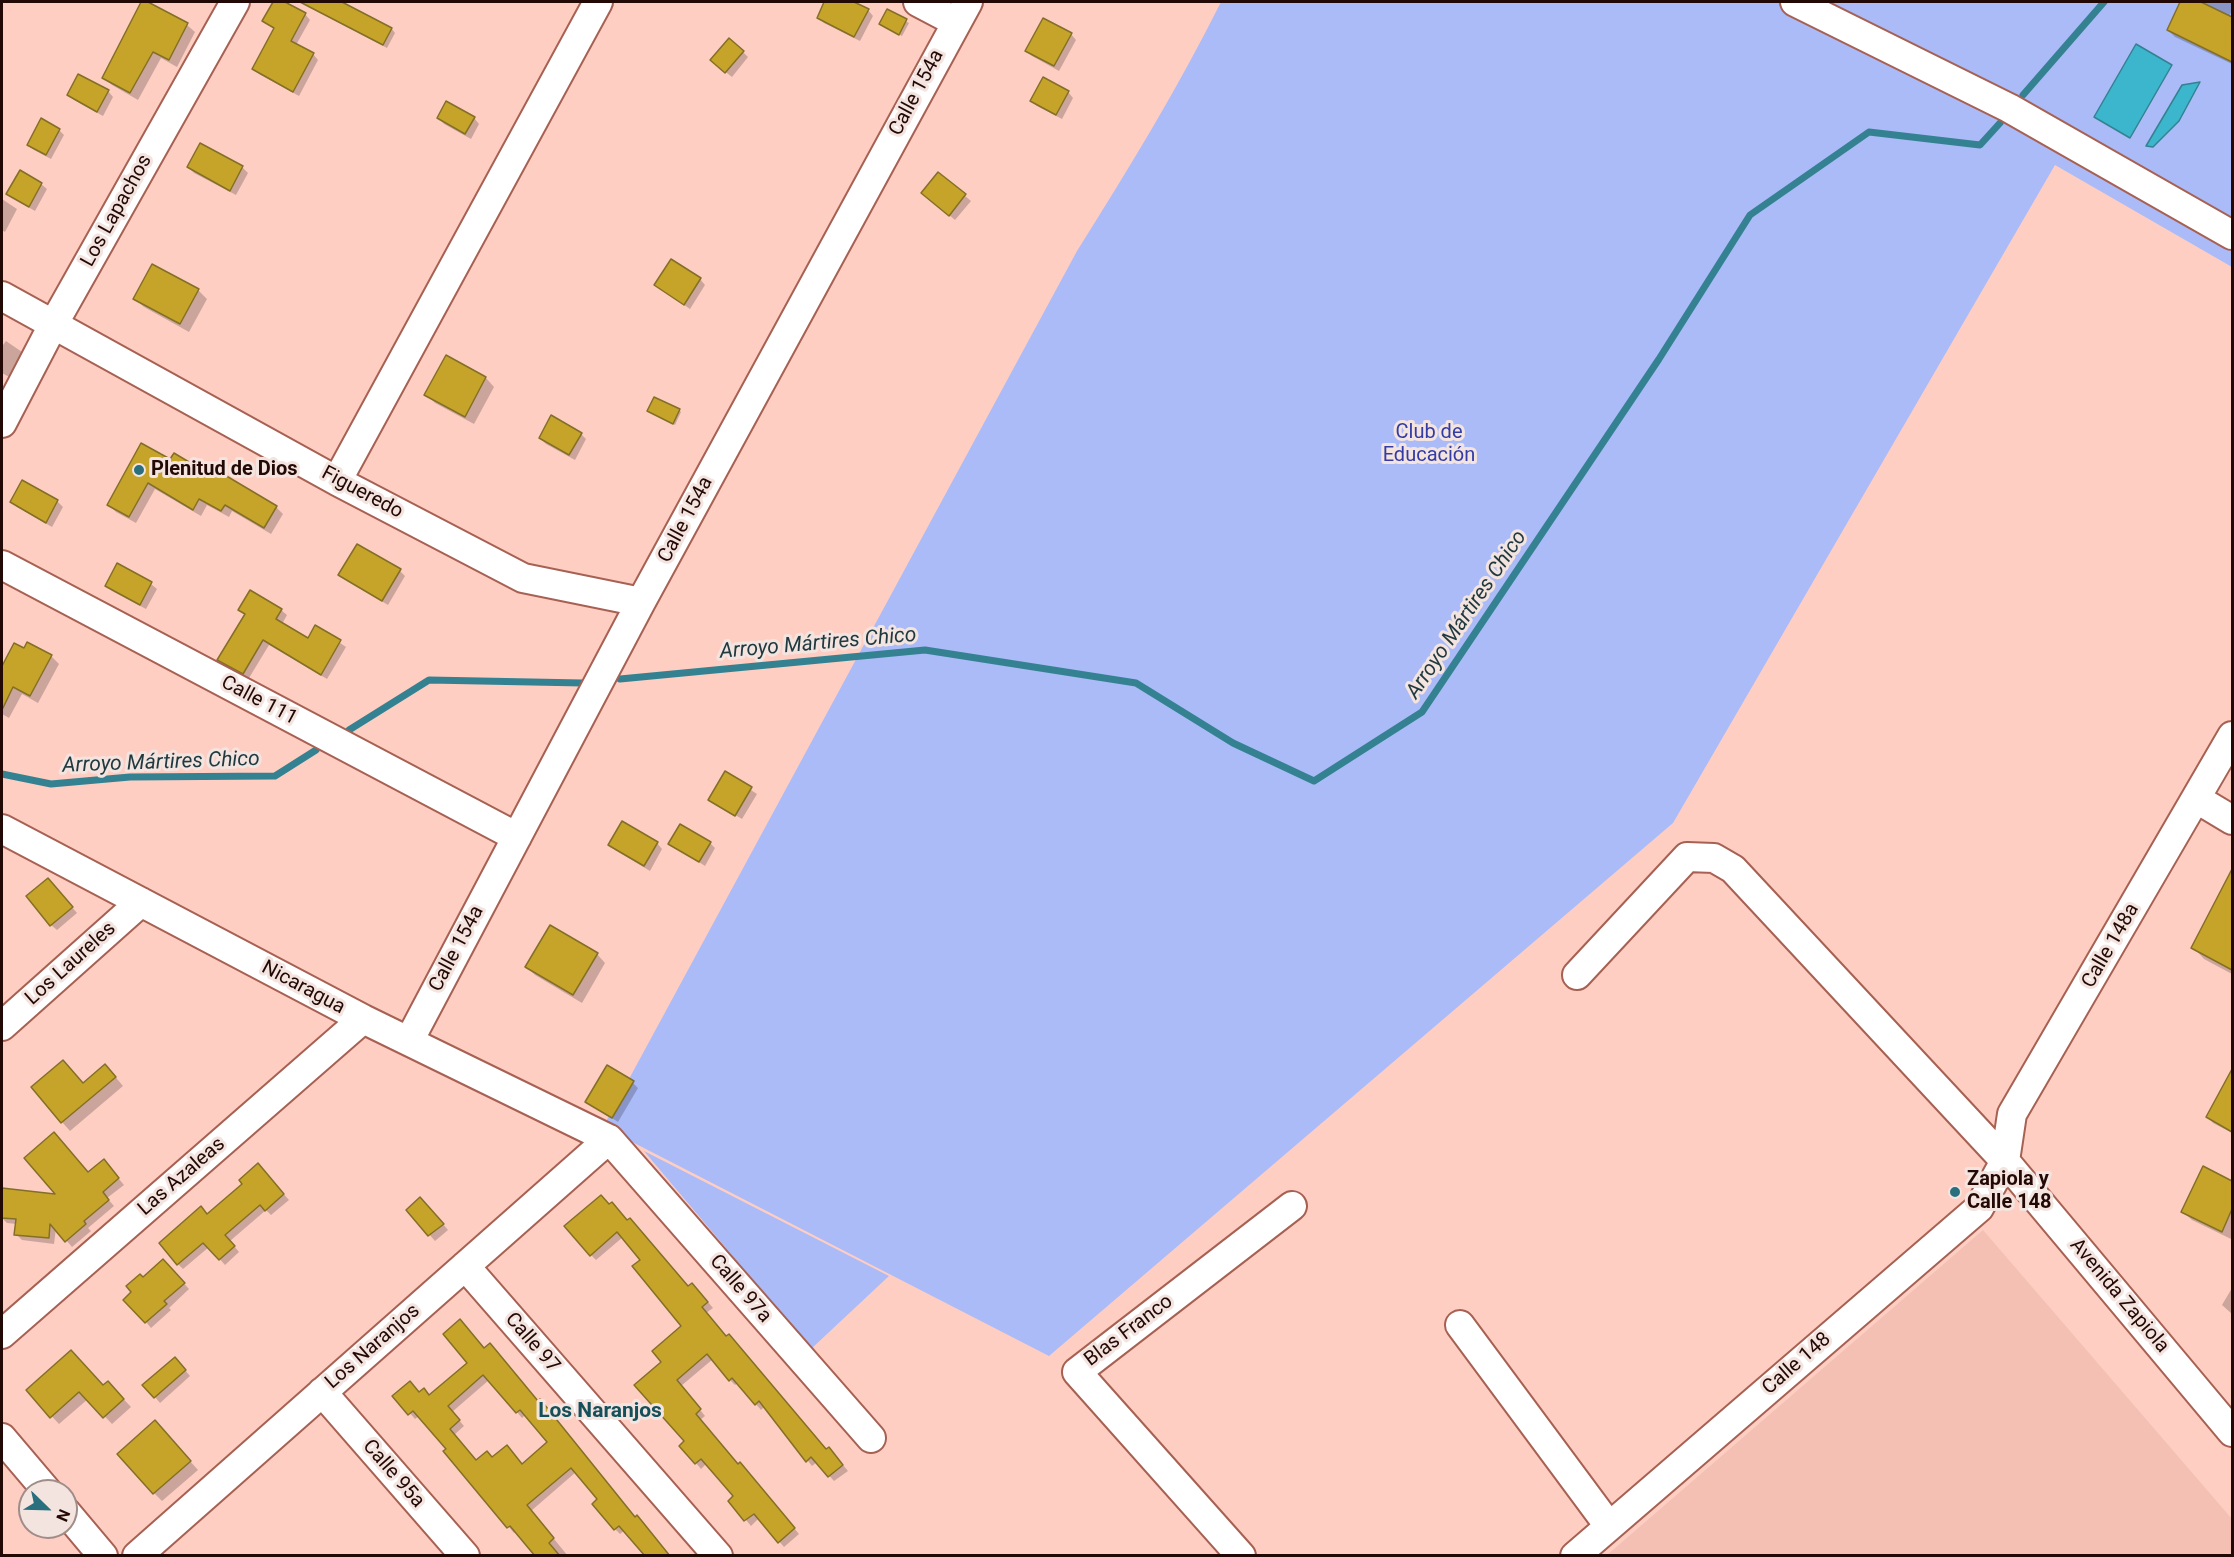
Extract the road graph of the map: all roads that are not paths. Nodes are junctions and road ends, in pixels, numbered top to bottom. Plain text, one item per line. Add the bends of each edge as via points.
1 (235, 2) edge
2 (598, 2) edge
3 (918, 2) edge
4 (1795, 2) edge
5 (962, 12) edge
6 (2232, 235) edge
7 (2, 296) edge
8 (53, 325) junction
9 (2, 423) edge
10 (337, 481) junction
11 (2, 565) edge
12 (641, 602) junction
13 (2232, 736) edge
14 (2197, 799) junction
15 (2232, 820) edge
16 (2, 829) edge
17 (517, 837) junction
18 (141, 902) junction
19 (1577, 975) dead end
20 (363, 1019) junction
21 (2, 1026) edge
22 (409, 1041) junction
23 (609, 1139) junction
24 (2005, 1161) junction
25 (1292, 1206) dead end
26 (465, 1266) junction
27 (1460, 1325) dead end
28 (2, 1334) edge
29 (322, 1392) junction
30 (2232, 1432) edge
31 (2, 1438) edge
32 (871, 1438) dead end
33 (37, 1479) edge
34 (1609, 1526) junction
35 (78, 1532) edge
36 (90, 1551) edge
37 (137, 1556) edge
38 (465, 1556) edge
39 (718, 1556) edge
40 (1241, 1556) edge
41 (1575, 1556) edge

1 - 8 street, Los Lapachos
2 - 10 street
3 - 5 street
4 - 6 street via 2009,108
5 - 12 street, Calle 154a
7 - 8 street, Figueredo
8 - 9 street, Los Lapachos
8 - 10 street, Figueredo
10 - 12 street, Figueredo via 523,578
11 - 17 street, Calle 111
12 - 17 street, Calle 154a
13 - 14 street, Calle 148a
14 - 15 street
14 - 24 street, Calle 148a via 2012,1114
16 - 18 street, Nicaragua
17 - 22 street, Calle 154a
18 - 20 street, Nicaragua
18 - 21 street, Los Laureles
19 - 24 street, Avenida Zapiola via 1687,857 1714,858 1733,868
20 - 22 street, Nicaragua
20 - 28 street, Las Azaleas
22 - 23 street, Nicaragua
23 - 26 street, Los Naranjos
23 - 32 street, Calle 97a
24 - 30 street, Avenida Zapiola
24 - 34 street, Calle 148 via 1979,1208
25 - 40 street, Blas Franco via 1077,1372
26 - 29 street, Los Naranjos
26 - 39 street, Calle 97
27 - 34 street
29 - 37 street, Los Naranjos
29 - 38 street, Calle 95a
31 - 33 street
34 - 41 street, Calle 148
35 - 36 street

